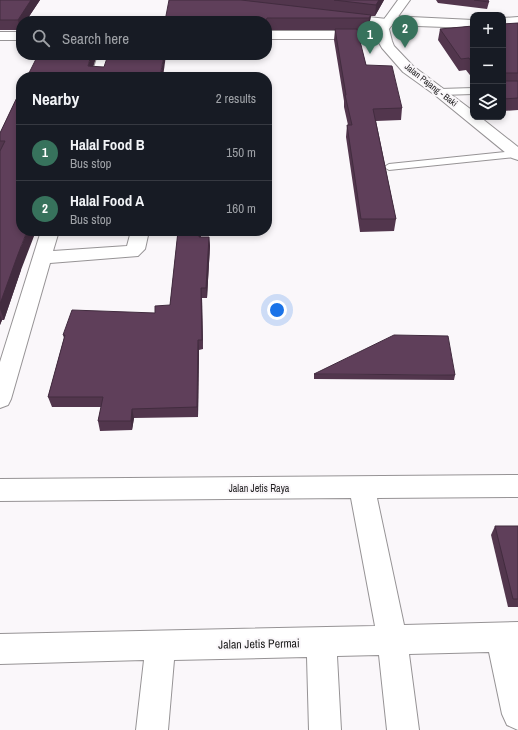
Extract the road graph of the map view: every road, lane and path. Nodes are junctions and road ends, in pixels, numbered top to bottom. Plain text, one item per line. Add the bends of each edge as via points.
1 (404, 0) edge
2 (326, 16) edge
3 (518, 21) edge
4 (506, 22) edge
5 (470, 24) edge
6 (387, 26) junction
7 (272, 35) edge
8 (0, 36) edge
9 (16, 36) edge
10 (103, 60) edge
11 (100, 72) edge
12 (470, 90) edge
13 (440, 92) junction
14 (517, 155) edge
15 (389, 167) dead end
16 (48, 236) edge
17 (139, 236) edge
18 (41, 258) junction
19 (0, 399) edge
20 (518, 486) edge
21 (362, 488) junction
22 (0, 490) edge
23 (509, 637) edge
24 (392, 640) junction
25 (321, 642) junction
26 (160, 646) junction
27 (0, 649) edge
28 (518, 714) edge
29 (152, 730) edge
30 (325, 730) edge
31 (403, 730) edge

1 - 6 street
2 - 6 street
3 - 4 street
5 - 6 street via 425,23
6 - 7 street
6 - 13 street, Jalan Pajang - Baki via 384,41 389,48 408,69
8 - 9 street
10 - 11 street
12 - 13 lane
13 - 14 street, Jalan Pajang - Baki
14 - 15 lane
16 - 18 street
17 - 18 street via 136,249 131,252
18 - 19 street
20 - 21 street, Jalan Jetis Raya
21 - 22 street, Jalan Jetis Raya
21 - 24 street
23 - 24 street, Jalan Jetis Permai
23 - 28 street
24 - 25 street, Jalan Jetis Permai
24 - 31 street
25 - 26 street, Jalan Jetis Permai
25 - 30 street
26 - 27 street, Jalan Jetis Permai
26 - 29 street

